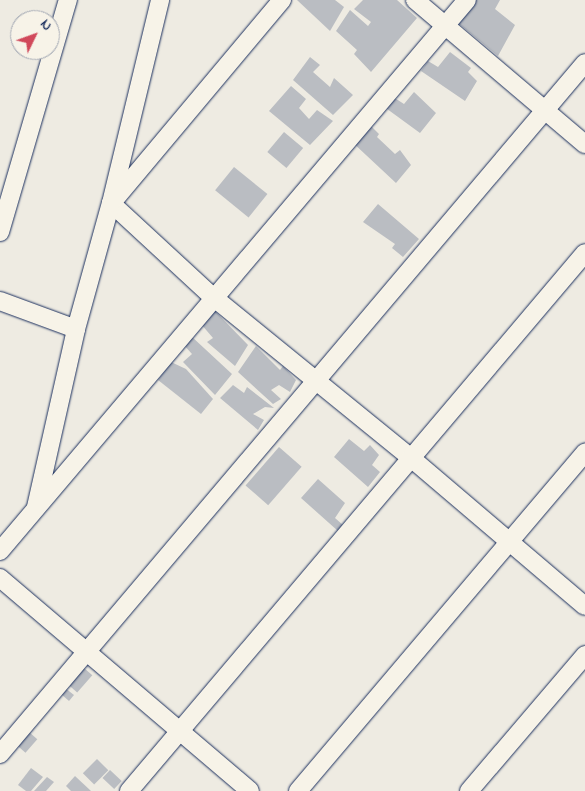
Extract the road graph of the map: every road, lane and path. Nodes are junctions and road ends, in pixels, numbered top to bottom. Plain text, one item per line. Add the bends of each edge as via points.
1 (68, 0) edge
2 (160, 0) edge
3 (282, 0) edge
4 (415, 0) edge
5 (467, 0) edge
6 (446, 26) junction
7 (585, 63) edge
8 (545, 110) junction
9 (585, 144) edge
10 (111, 203) junction
11 (0, 232) edge
12 (585, 253) edge
13 (213, 297) junction
14 (0, 300) edge
15 (76, 329) junction
16 (315, 381) junction
17 (585, 452) edge
18 (411, 458) junction
19 (35, 510) junction
20 (510, 541) junction
21 (0, 551) edge
22 (0, 578) edge
23 (585, 606) edge
24 (86, 652) junction
25 (585, 654) edge
26 (180, 731) junction
27 (0, 754) edge
28 (128, 791) edge
29 (250, 791) edge
30 (298, 791) edge
31 (469, 791) edge

1 - 11 street
2 - 10 street
3 - 10 street
4 - 6 street
5 - 6 street
6 - 8 street
6 - 13 street
7 - 8 street
8 - 9 street
8 - 16 street
10 - 13 street
10 - 15 street
12 - 18 street
13 - 16 street
13 - 19 street
14 - 15 street
15 - 19 street
16 - 18 street
16 - 24 street
17 - 20 street
18 - 20 street
18 - 26 street
19 - 21 street
20 - 23 street
20 - 30 street
22 - 24 street
24 - 26 street
24 - 27 street
25 - 31 street
26 - 28 street
26 - 29 street

